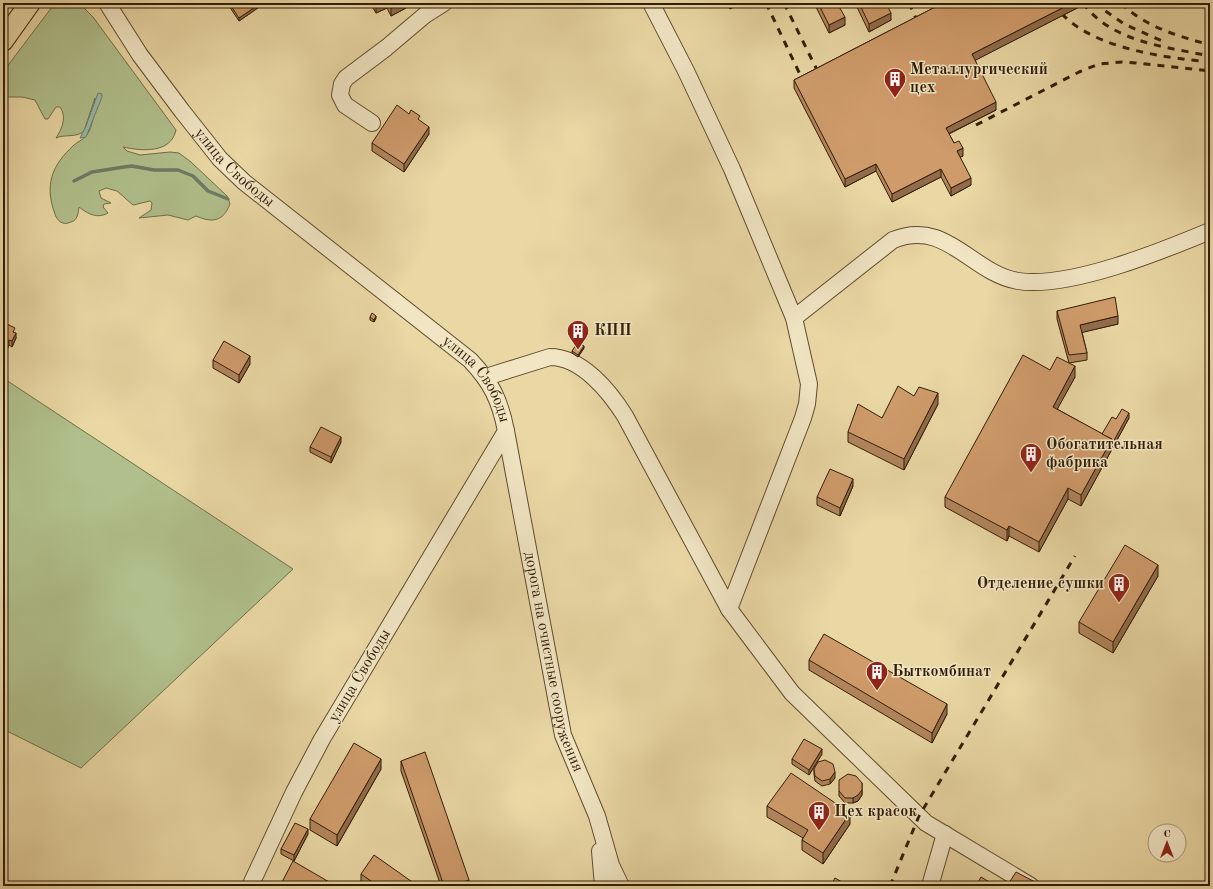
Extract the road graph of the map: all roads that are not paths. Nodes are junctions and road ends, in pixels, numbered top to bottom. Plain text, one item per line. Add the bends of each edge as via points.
1 (30, 3) edge
2 (107, 3) edge
3 (444, 3) edge
4 (651, 3) edge
5 (422, 9) edge
6 (3, 41) edge
7 (372, 123) dead end
8 (1210, 231) edge
9 (794, 318) junction
10 (486, 377) junction
11 (506, 431) junction
12 (729, 609) junction
13 (597, 816) junction
14 (945, 834) junction
15 (252, 882) dead end
16 (603, 886) edge
17 (621, 886) edge
18 (930, 886) edge
19 (1031, 886) edge

1 - 6 main road
2 - 10 street, улица Свободы via 123,30 200,135 244,182 470,360
3 - 5 street
4 - 9 street via 732,169
5 - 7 street via 386,48 346,78 342,84 340,95 345,105
8 - 9 street via 1108,268 1054,281 1034,282 1017,281 1003,276 939,239 918,235 901,237 893,240
9 - 12 street via 808,373 808,404
10 - 11 street, улица Свободы via 498,401
10 - 12 street via 544,358 556,357 576,365 605,388 625,416
11 - 13 street, дорога на очистные сооружения via 564,735
11 - 15 street, улица Свободы via 322,739
12 - 14 street via 792,693 926,823
13 - 16 street
13 - 17 street, дорога на очистные сооружения via 611,865
14 - 18 street
14 - 19 street

